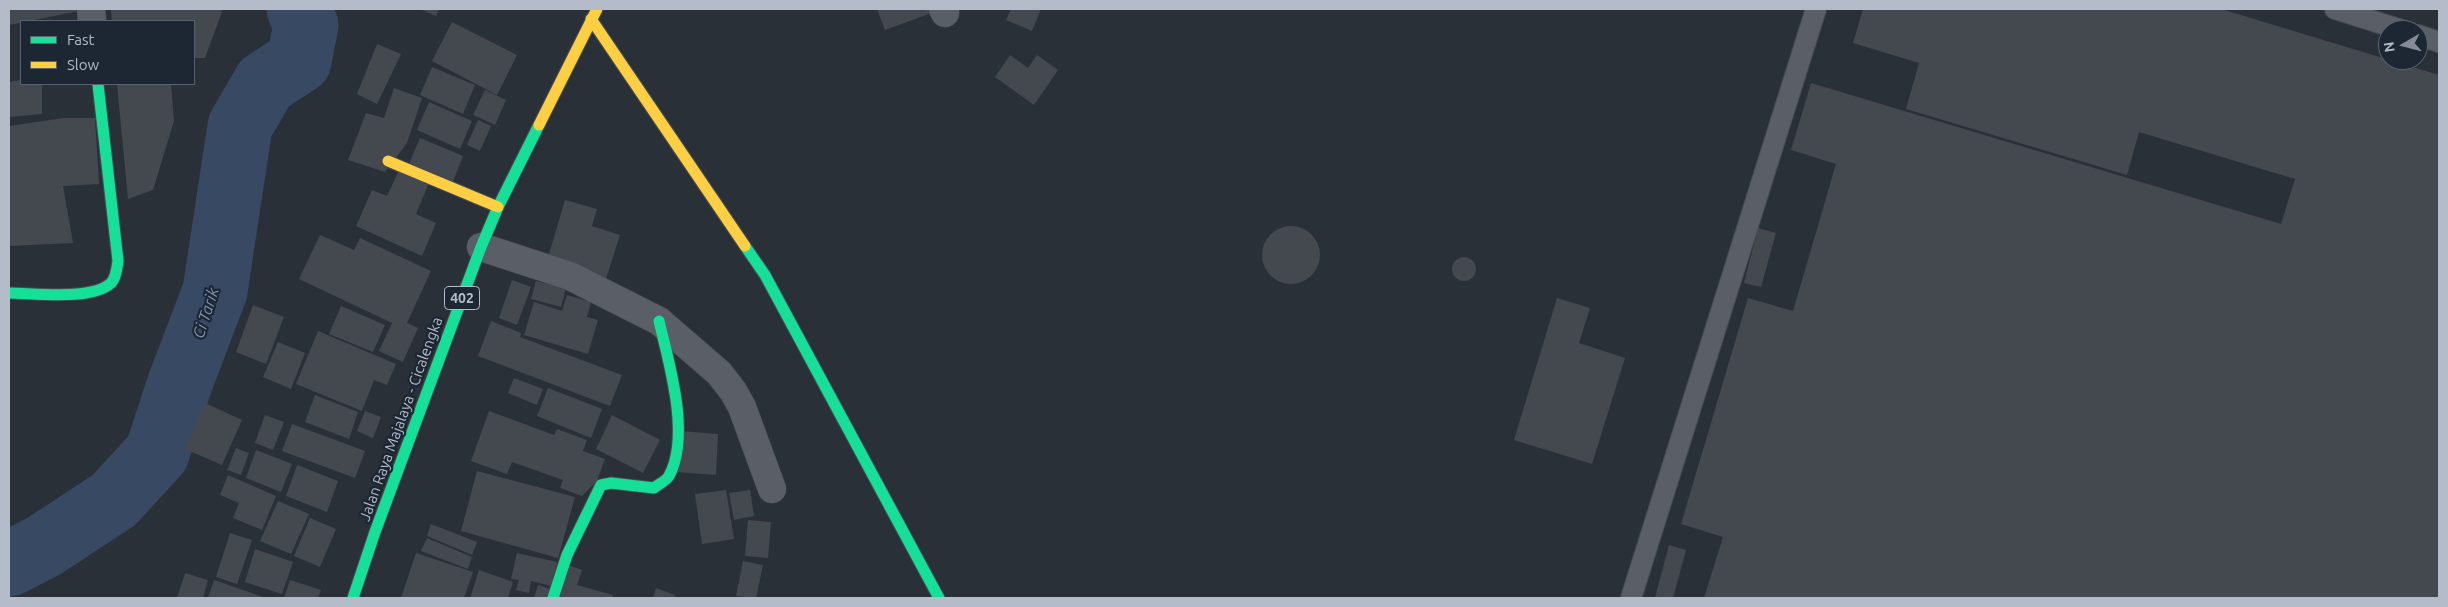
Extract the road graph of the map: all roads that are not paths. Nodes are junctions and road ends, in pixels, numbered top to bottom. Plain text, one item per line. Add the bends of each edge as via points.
1 (1816, 9) edge
2 (2335, 9) edge
3 (594, 14) edge
4 (2378, 22) edge
5 (98, 85) edge
6 (388, 161) dead end
7 (498, 207) junction
8 (482, 246) junction
9 (9, 292) edge
10 (659, 321) junction
11 (772, 488) dead end
12 (353, 598) edge
13 (553, 598) edge
14 (938, 598) edge
15 (1632, 598) edge

1 - 15 lane
2 - 4 lane
3 - 7 street, Jalan Raya Majalaya - Cicalengka / 402
3 - 14 street via 765,275
5 - 9 street via 118,261 112,282 88,292
6 - 7 street
7 - 8 street, Jalan Raya Majalaya - Cicalengka / 402
8 - 10 street via 570,276
8 - 12 street, Jalan Raya Majalaya - Cicalengka / 402
10 - 11 street via 719,373 733,391
10 - 13 street via 678,421 679,445 670,476 654,488 611,483 602,485 567,555

